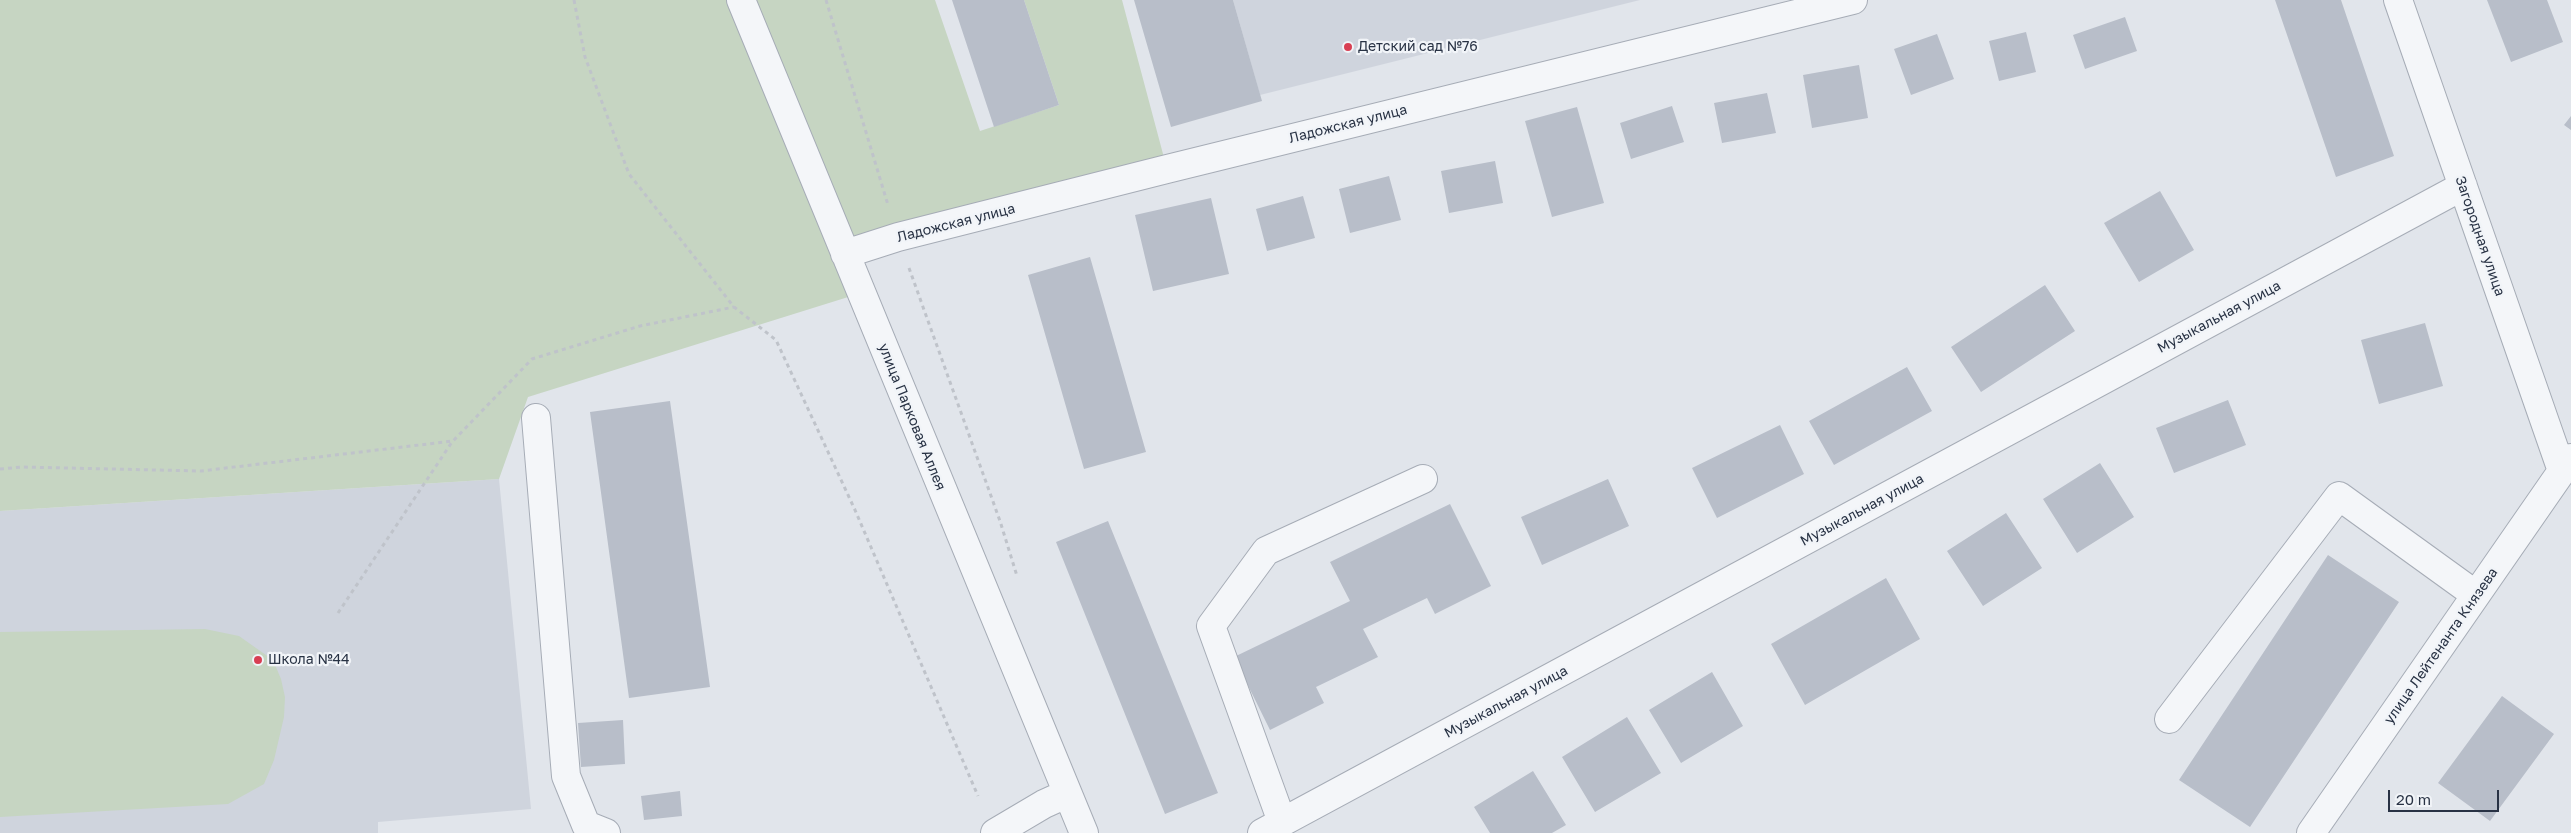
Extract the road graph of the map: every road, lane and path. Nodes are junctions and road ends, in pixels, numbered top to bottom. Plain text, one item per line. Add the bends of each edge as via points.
1 (574, 0) edge
2 (741, 0) edge
3 (826, 0) edge
4 (1853, 0) edge
5 (2398, 0) edge
6 (2463, 186) junction
7 (898, 237) junction
8 (845, 254) junction
9 (734, 308) junction
10 (536, 418) dead end
11 (452, 441) junction
12 (2566, 465) edge
13 (0, 469) edge
14 (1423, 479) dead end
15 (1017, 578) dead end
16 (2476, 595) junction
17 (338, 613) dead end
18 (2168, 719) dead end
19 (1066, 794) junction
20 (978, 796) dead end
21 (1272, 828) edge
22 (606, 833) edge
23 (995, 833) edge
24 (1084, 833) edge
25 (2311, 833) edge

1 - 9 path via 585,57 629,174
2 - 8 street, улица Парковая Аллея
3 - 7 path
4 - 7 street, Ладожская улица
5 - 6 street, Загородная улица
6 - 12 street, Загородная улица
6 - 21 street, Музыкальная улица
7 - 8 street, Ладожская улица
7 - 15 path via 1000,521
8 - 19 street, улица Парковая Аллея
9 - 11 path via 640,326 532,358
9 - 20 path via 776,340
10 - 22 street via 566,776 586,826
11 - 13 path via 202,471
11 - 17 path
12 - 16 street, улица Лейтенанта Князева
14 - 21 street via 1266,551 1211,626
16 - 18 street via 2339,496
16 - 25 street, улица Лейтенанта Князева
19 - 23 street
19 - 24 street, улица Парковая Аллея

